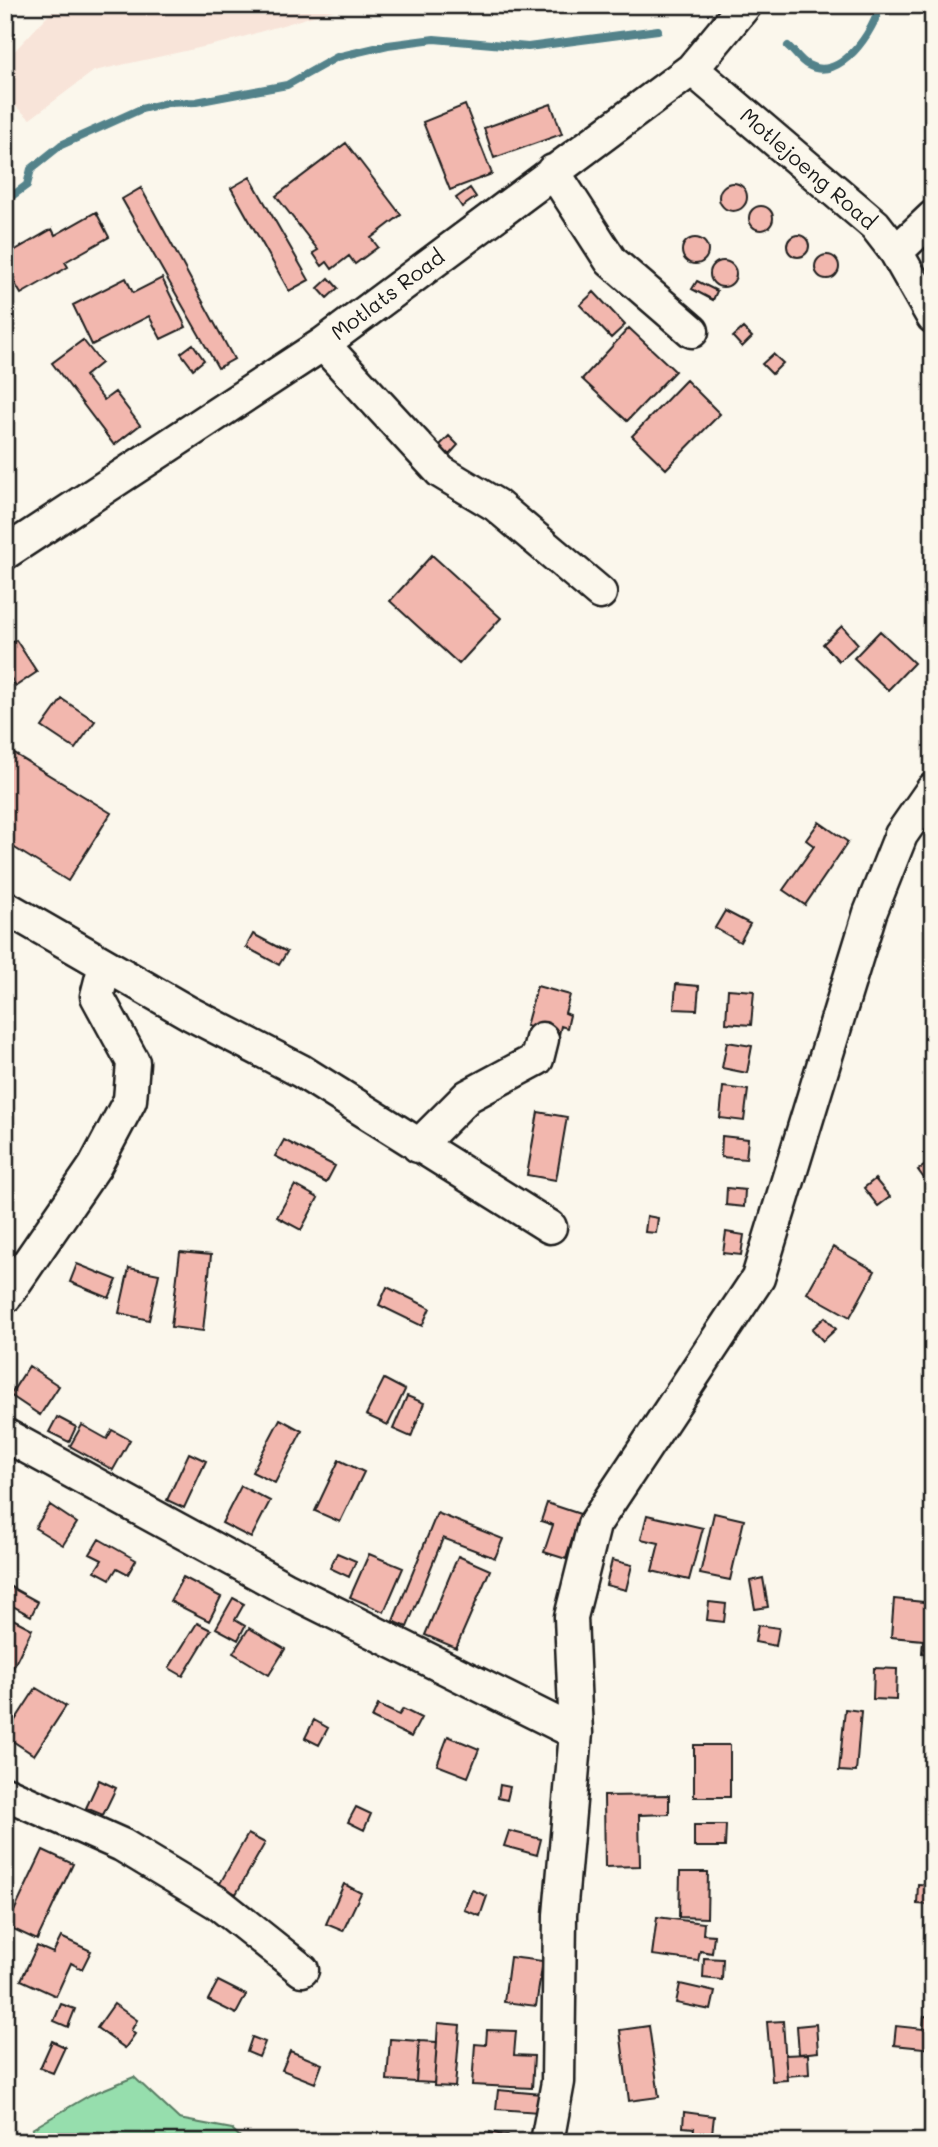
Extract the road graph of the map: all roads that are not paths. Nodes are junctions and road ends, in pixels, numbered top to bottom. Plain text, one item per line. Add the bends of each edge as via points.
1 (745, 5) edge
2 (692, 69) junction
3 (553, 171) junction
4 (933, 217) edge
5 (896, 252) junction
6 (933, 317) edge
7 (692, 331) dead end
8 (323, 344) junction
9 (5, 553) edge
10 (600, 593) dead end
11 (933, 789) edge
12 (5, 907) edge
13 (105, 965) junction
14 (542, 1039) dead end
15 (418, 1146) junction
16 (550, 1227) dead end
17 (5, 1297) edge
18 (5, 1435) edge
19 (576, 1733) junction
20 (5, 1793) edge
21 (302, 1969) dead end
22 (547, 2142) edge

1 - 2 street, Motlats Road
2 - 3 street, Motlats Road
2 - 5 street, Motlejoeng Road via 875,225
3 - 7 street via 611,261
3 - 8 street, Motlats Road
4 - 5 street
5 - 6 street, Motlejoeng Road
8 - 9 street, Motlats Road
8 - 10 street via 441,472 495,505
11 - 19 street via 901,835 870,913 758,1278 594,1525 571,1617
12 - 13 street
13 - 15 street via 301,1071
13 - 17 street via 97,996 133,1062 130,1100 94,1166
14 - 15 street via 537,1059 468,1096
15 - 16 street
18 - 19 street via 285,1588
19 - 22 street via 560,1915 558,2082
20 - 21 street via 121,1845 218,1903

